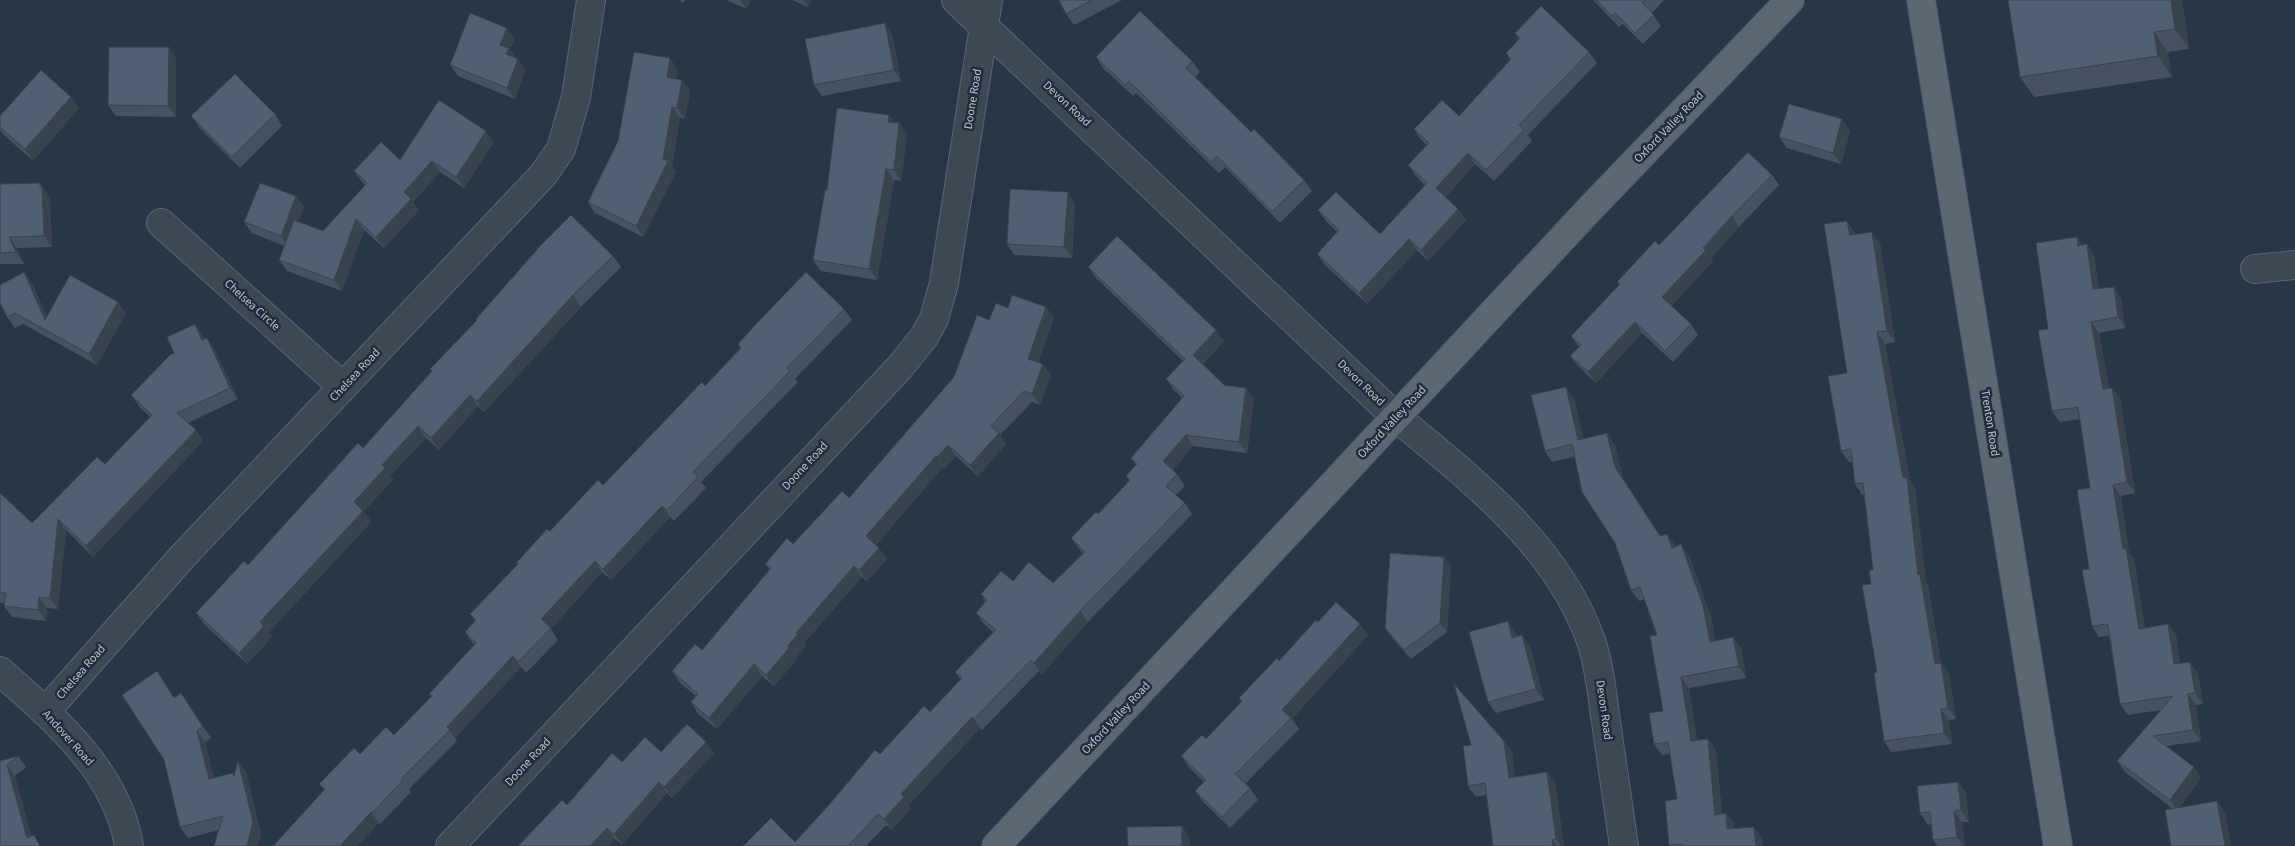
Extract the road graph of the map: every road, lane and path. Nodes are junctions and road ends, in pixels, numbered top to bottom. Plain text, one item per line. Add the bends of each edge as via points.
1 (591, 0) edge
2 (956, 0) edge
3 (988, 0) edge
4 (1790, 0) edge
5 (1921, 0) edge
6 (984, 27) junction
7 (161, 223) dead end
8 (2295, 265) edge
9 (2255, 269) dead end
10 (343, 387) junction
11 (1397, 418) junction
12 (0, 671) edge
13 (46, 712) junction
14 (129, 846) edge
15 (450, 846) edge
16 (996, 846) edge
17 (1624, 846) edge
18 (2058, 846) edge

1 - 10 street, Chelsea Road via 576,97 561,149 542,175
2 - 6 street, Devon Road
3 - 6 street, Doone Road
4 - 11 main road, Oxford Valley Road via 1586,213
5 - 18 main road, Trenton Road
6 - 11 street, Devon Road
6 - 15 street, Doone Road via 944,283 934,319 924,337 900,367
7 - 10 street, Chelsea Circle
8 - 9 street
10 - 13 street, Chelsea Road via 183,556
11 - 16 main road, Oxford Valley Road
11 - 17 street, Devon Road via 1452,463 1516,524 1550,565 1572,600 1591,640 1599,677
12 - 13 street, Andover Road
13 - 14 street, Andover Road via 92,763 116,800 126,824

